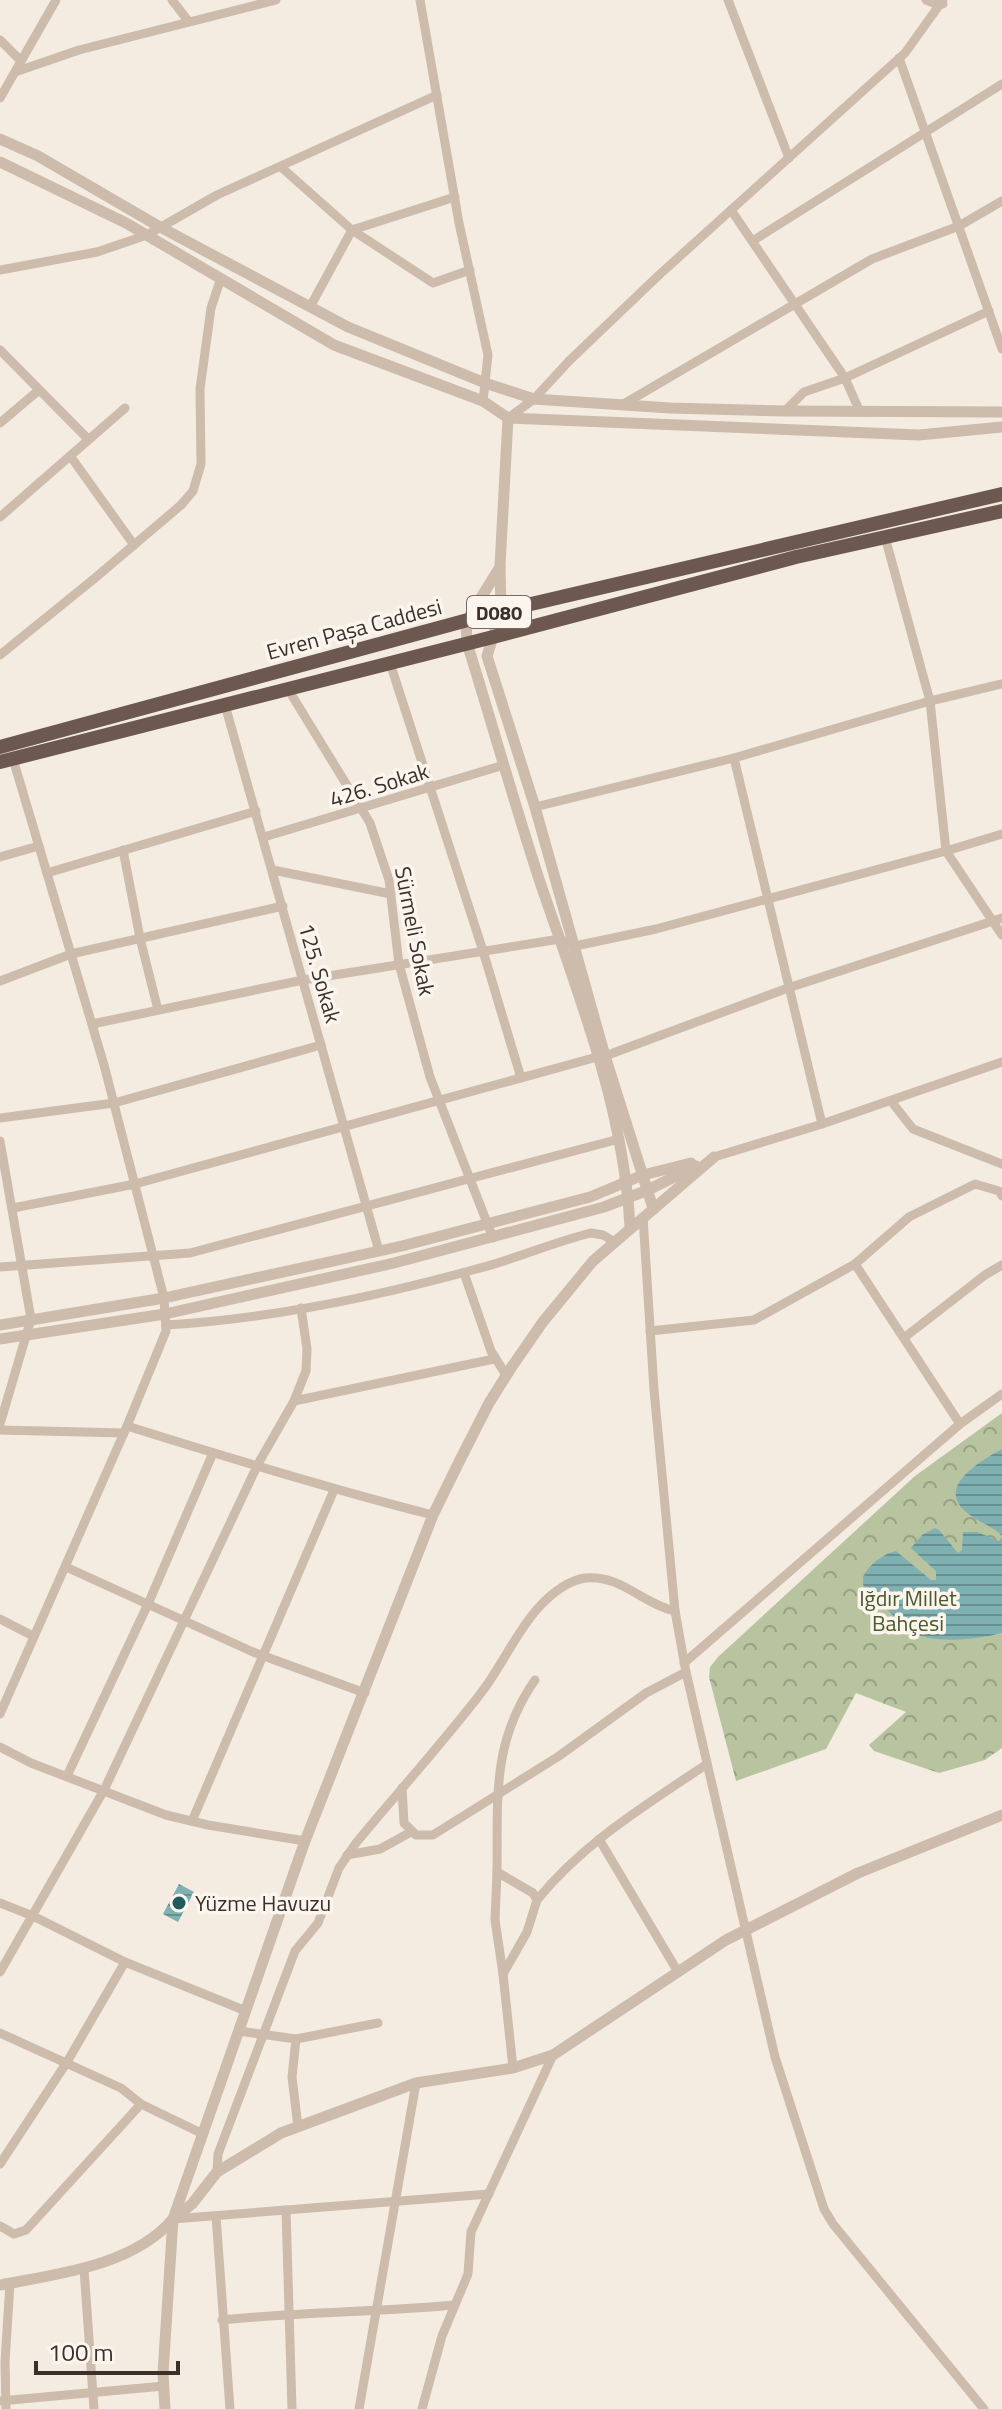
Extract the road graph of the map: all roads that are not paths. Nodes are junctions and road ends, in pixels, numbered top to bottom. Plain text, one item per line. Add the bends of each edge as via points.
1 (172, 0) edge
2 (420, 0) edge
3 (728, 0) edge
4 (926, 0) edge
5 (55, 1) edge
6 (270, 1) edge
7 (944, 2) edge
8 (189, 22) junction
9 (0, 40) edge
10 (899, 58) junction
11 (21, 61) junction
12 (15, 72) junction
13 (1002, 84) edge
14 (437, 95) junction
15 (0, 98) edge
16 (925, 132) junction
17 (0, 139) edge
18 (789, 158) junction
19 (0, 162) edge
20 (281, 167) junction
21 (455, 197) junction
22 (1002, 201) edge
23 (731, 210) junction
24 (959, 226) junction
25 (160, 227) junction
26 (352, 230) junction
27 (147, 235) junction
28 (754, 240) junction
29 (0, 270) edge
30 (470, 270) junction
31 (221, 278) junction
32 (794, 302) junction
33 (310, 307) junction
34 (989, 311) junction
35 (1002, 349) edge
36 (0, 350) edge
37 (845, 378) junction
38 (485, 383) junction
39 (39, 390) junction
40 (534, 399) junction
41 (483, 401) junction
42 (622, 405) junction
43 (125, 408) dead end
44 (785, 411) junction
45 (860, 412) junction
46 (1002, 412) edge
47 (508, 418) junction
48 (0, 423) edge
49 (1002, 427) edge
50 (88, 439) junction
51 (71, 457) junction
52 (1002, 494) edge
53 (1002, 511) edge
54 (0, 517) edge
55 (885, 537) junction
56 (134, 545) junction
57 (500, 566) junction
58 (501, 611) junction
59 (466, 622) junction
60 (493, 637) junction
61 (0, 639) edge
62 (467, 643) junction
63 (4, 652) edge
64 (390, 663) junction
65 (1002, 684) edge
66 (288, 689) junction
67 (930, 701) junction
68 (225, 705) junction
69 (0, 747) edge
70 (734, 758) junction
71 (7, 760) edge
72 (504, 765) junction
73 (429, 789) junction
74 (535, 807) junction
75 (362, 809) junction
76 (256, 811) junction
77 (1002, 834) edge
78 (264, 837) junction
79 (39, 846) junction
80 (123, 850) junction
81 (946, 851) junction
82 (0, 857) edge
83 (273, 870) junction
84 (47, 873) junction
85 (391, 894) junction
86 (768, 900) junction
87 (283, 906) junction
88 (998, 920) edge
89 (1002, 935) edge
90 (140, 938) junction
91 (560, 939) junction
92 (575, 946) junction
93 (483, 951) junction
94 (71, 954) junction
95 (399, 964) junction
96 (303, 980) junction
97 (0, 981) edge
98 (788, 988) junction
99 (158, 1010) junction
100 (92, 1024) junction
101 (321, 1045) junction
102 (601, 1056) junction
103 (1002, 1062) edge
104 (521, 1078) junction
105 (439, 1101) junction
106 (891, 1101) junction
107 (114, 1103) junction
108 (0, 1118) edge
109 (822, 1124) junction
110 (344, 1125) junction
111 (619, 1139) junction
112 (0, 1141) edge
113 (714, 1157) junction
114 (1002, 1164) edge
115 (2, 1168) edge
116 (643, 1175) junction
117 (469, 1178) junction
118 (628, 1182) junction
119 (135, 1184) junction
120 (648, 1190) junction
121 (1002, 1196) edge
122 (628, 1198) junction
123 (367, 1207) junction
124 (13, 1208) junction
125 (653, 1208) junction
126 (643, 1217) junction
127 (488, 1223) junction
128 (630, 1227) junction
129 (493, 1238) junction
130 (613, 1241) junction
131 (379, 1251) junction
132 (153, 1256) junction
133 (23, 1264) junction
134 (855, 1264) junction
135 (1002, 1265) edge
136 (0, 1267) edge
137 (464, 1273) junction
138 (164, 1298) junction
139 (301, 1308) junction
140 (31, 1319) junction
141 (165, 1320) junction
142 (0, 1325) edge
143 (650, 1331) junction
144 (28, 1334) junction
145 (905, 1337) junction
146 (0, 1339) edge
147 (494, 1359) junction
148 (506, 1375) junction
149 (1002, 1394) edge
150 (294, 1401) junction
151 (0, 1424) edge
152 (960, 1424) junction
153 (0, 1430) edge
154 (126, 1430) junction
155 (213, 1453) junction
156 (258, 1464) junction
157 (334, 1490) junction
158 (433, 1515) junction
159 (66, 1567) junction
160 (148, 1604) junction
161 (675, 1611) junction
162 (0, 1619) edge
163 (184, 1620) junction
164 (33, 1636) junction
165 (263, 1655) junction
166 (685, 1667) junction
167 (535, 1680) dead end
168 (365, 1693) junction
169 (0, 1714) edge
170 (0, 1747) edge
171 (707, 1764) junction
172 (67, 1776) junction
173 (402, 1788) junction
174 (104, 1790) junction
175 (498, 1796) junction
176 (1002, 1815) edge
177 (192, 1821) junction
178 (411, 1832) junction
179 (599, 1839) junction
180 (305, 1841) junction
181 (347, 1855) junction
182 (497, 1872) junction
183 (537, 1900) junction
184 (0, 1903) edge
185 (33, 1916) junction
186 (745, 1932) junction
187 (125, 1962) junction
188 (0, 1972) edge
189 (678, 1972) junction
190 (503, 1974) junction
191 (246, 2011) junction
192 (378, 2023) dead end
193 (239, 2031) junction
194 (0, 2033) edge
195 (263, 2034) junction
196 (296, 2039) junction
197 (553, 2055) junction
198 (67, 2062) junction
199 (513, 2068) junction
200 (416, 2083) junction
201 (141, 2104) junction
202 (298, 2127) junction
203 (203, 2134) junction
204 (0, 2164) edge
205 (217, 2172) junction
206 (489, 2194) junction
207 (395, 2202) junction
208 (286, 2210) junction
209 (216, 2216) junction
210 (173, 2219) junction
211 (0, 2226) edge
212 (84, 2269) junction
213 (5, 2284) edge
214 (455, 2305) junction
215 (375, 2312) junction
216 (289, 2313) junction
217 (222, 2320) junction
218 (164, 2386) junction
219 (93, 2393) junction
220 (4, 2403) edge
221 (94, 2409) edge
222 (165, 2409) edge
223 (230, 2409) edge
224 (292, 2409) edge
225 (359, 2409) edge
226 (422, 2409) edge
227 (984, 2409) edge

1 - 8 street
2 - 14 street
3 - 18 street
4 - 7 street
5 - 11 street
6 - 8 street
7 - 10 street
8 - 12 street
9 - 11 street
10 - 16 street
10 - 18 street
11 - 12 street
12 - 15 street
13 - 16 street
14 - 20 street
14 - 21 street
16 - 24 street
16 - 28 street
17 - 25 street
18 - 23 street
19 - 27 street
20 - 25 street
20 - 26 street
21 - 26 street
21 - 30 street
22 - 24 street
23 - 28 street
23 - 40 street
24 - 32 street via 872,259
24 - 34 street
25 - 27 street
25 - 33 street
26 - 30 street via 433,283
26 - 33 street
27 - 29 street via 97,252
27 - 31 street
28 - 32 street
30 - 38 street via 488,355
31 - 41 street via 334,345
31 - 56 street via 211,308 200,389 201,464 193,491
32 - 37 street
32 - 42 street
33 - 38 street
34 - 35 street
34 - 37 street
36 - 39 street
37 - 44 street via 804,392
37 - 45 street
38 - 40 street
38 - 41 street
39 - 48 street
39 - 50 street
40 - 42 street
40 - 47 street
41 - 47 street
42 - 44 street
43 - 50 street
44 - 45 street
45 - 46 street
47 - 49 street via 919,435
47 - 57 street
50 - 51 street
51 - 54 street
51 - 56 street
52 - 58 highway, Evren Paşa Caddesi / D080
53 - 55 highway, Evren Paşa Caddesi / D080
55 - 60 highway, Evren Paşa Caddesi / D080
55 - 67 street
56 - 63 street
57 - 58 street
57 - 59 street
58 - 59 highway, Evren Paşa Caddesi / D080
58 - 60 street
59 - 62 street
59 - 69 highway, Evren Paşa Caddesi / D080
60 - 62 highway, Evren Paşa Caddesi / D080
60 - 74 street via 487,656
61 - 63 street
62 - 64 highway, Evren Paşa Caddesi / D080
62 - 72 street
64 - 66 highway, Evren Paşa Caddesi / D080
64 - 73 street
65 - 67 street
66 - 68 highway, Evren Paşa Caddesi / D080
66 - 75 street, Sürmeli Sokak
67 - 70 street
67 - 81 street
68 - 71 highway, Evren Paşa Caddesi / D080
68 - 76 street, 125. Sokak
70 - 74 street
70 - 86 street
71 - 79 street
72 - 73 street, 426. Sokak
72 - 91 street
73 - 75 street, 426. Sokak
73 - 93 street
74 - 92 street
75 - 78 street, 426. Sokak
75 - 85 street, Sürmeli Sokak
76 - 78 street, 125. Sokak
76 - 80 street
77 - 81 street
78 - 83 street, 125. Sokak
79 - 82 street
79 - 84 street
80 - 84 street
80 - 90 street
81 - 86 street
81 - 88 street
83 - 85 street
83 - 87 street, 125. Sokak
84 - 94 street
85 - 95 street, Sürmeli Sokak
86 - 92 street
86 - 98 street
87 - 90 street
87 - 96 street, 125. Sokak
88 - 89 street
88 - 98 street
90 - 94 street
90 - 99 street
91 - 92 street
91 - 93 street
91 - 102 street
92 - 102 street
93 - 95 street
93 - 104 street
94 - 97 street
94 - 100 street
95 - 96 street
95 - 105 street, Sürmeli Sokak
96 - 99 street
96 - 101 street, 125. Sokak
98 - 102 street
98 - 109 street
99 - 100 street
100 - 107 street
101 - 107 street
101 - 110 street, 125. Sokak
102 - 104 street
102 - 111 street
102 - 116 street
103 - 106 street
104 - 105 street
105 - 110 street
105 - 117 street, Sürmeli Sokak
106 - 109 street
106 - 114 street via 913,1129
107 - 108 street
107 - 119 street
109 - 113 street
110 - 119 street
110 - 123 street, 125. Sokak
111 - 117 street
111 - 118 street
112 - 115 street
113 - 116 street
113 - 120 street
113 - 125 street
115 - 124 street
116 - 118 street
116 - 120 street
117 - 123 street
117 - 127 street, Sürmeli Sokak
118 - 122 street
118 - 127 street
119 - 124 street
119 - 132 street
120 - 122 street
120 - 125 street
121 - 134 street via 975,1184 909,1217
122 - 128 street
122 - 129 street
123 - 131 street, 125. Sokak
123 - 132 street via 190,1253
124 - 133 street
125 - 126 street
126 - 128 street
126 - 143 street
127 - 129 street, Sürmeli Sokak
127 - 131 street
128 - 130 street
129 - 141 street
130 - 137 street via 591,1233
130 - 148 street via 542,1323
131 - 138 street
132 - 133 street
132 - 138 street
133 - 136 street
133 - 140 street
134 - 143 street via 754,1320
134 - 145 street
135 - 145 street
137 - 139 street
137 - 147 street
138 - 140 street
138 - 141 street
139 - 141 street via 240,1319
139 - 150 street via 306,1371
140 - 142 street
140 - 144 street
141 - 144 street
141 - 154 street via 166,1331
143 - 161 street
144 - 146 street
144 - 151 street
145 - 152 street
147 - 148 street
147 - 150 street
148 - 158 street
149 - 152 street
150 - 156 street
152 - 166 street
153 - 154 street
154 - 155 street
154 - 159 street
155 - 156 street
155 - 160 street
156 - 157 street
156 - 163 street
157 - 158 street
157 - 165 street
158 - 168 street
159 - 160 street
159 - 164 street
160 - 163 street
160 - 172 street
161 - 166 street
161 - 173 street via 609,1579 564,1586 532,1615 479,1696
162 - 164 street
163 - 165 street
163 - 174 street
164 - 169 street
165 - 168 street
165 - 177 street
166 - 171 street
166 - 175 street
167 - 175 street via 504,1741
168 - 180 street
170 - 172 street
171 - 179 street
171 - 186 street
172 - 174 street
173 - 178 street via 402,1818
173 - 181 street
174 - 177 street
174 - 185 street
175 - 178 street via 433,1835
175 - 182 street
176 - 186 street via 858,1873
177 - 180 street
178 - 181 street via 380,1849
179 - 183 street
179 - 189 street
180 - 191 street
181 - 195 street via 318,1923 295,1951
182 - 183 street
182 - 190 street via 495,1920
183 - 190 street via 527,1932
184 - 185 street
185 - 187 street
185 - 188 street
186 - 189 street
186 - 227 street via 775,2057 824,2209
187 - 191 street
187 - 198 street
189 - 197 street
190 - 199 street
191 - 193 street
192 - 196 street
193 - 195 street
193 - 203 street
194 - 198 street
195 - 196 street
195 - 205 street via 216,2160
196 - 202 street via 292,2077
197 - 199 street
197 - 206 street
198 - 201 street via 121,2088
198 - 204 street
199 - 200 street
200 - 202 street
200 - 207 street
201 - 203 street
201 - 211 street via 26,2230 14,2234
202 - 205 street
203 - 210 street
205 - 210 street
206 - 207 street
206 - 214 street via 471,2232 468,2274
207 - 208 street
207 - 215 street
208 - 209 street
208 - 216 street
209 - 210 street
209 - 217 street
210 - 212 street via 160,2234
210 - 218 street
212 - 213 street
212 - 219 street
213 - 220 street
214 - 215 street
214 - 226 street
215 - 216 street
215 - 225 street
216 - 217 street
216 - 224 street
217 - 223 street
218 - 219 street
218 - 222 street
219 - 220 street
219 - 221 street

